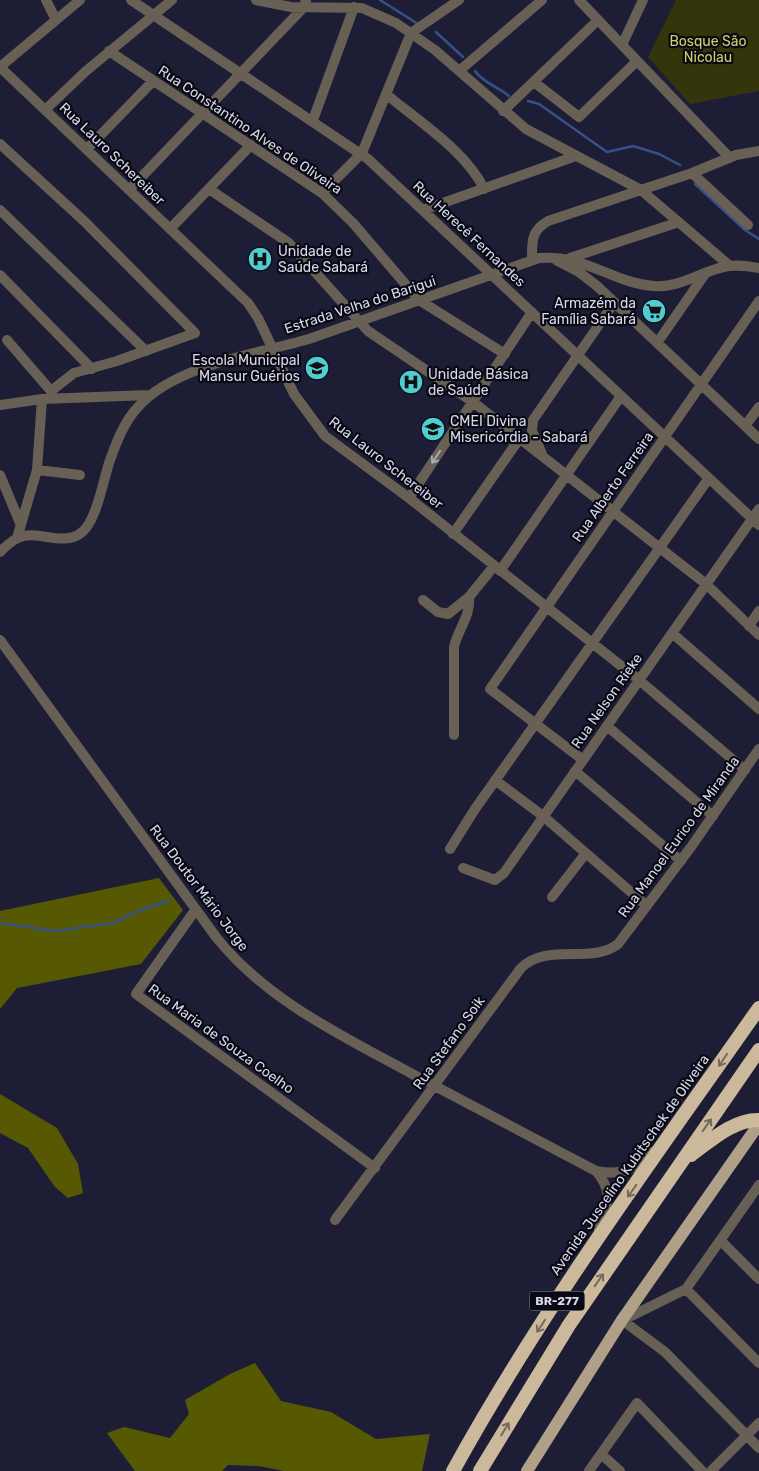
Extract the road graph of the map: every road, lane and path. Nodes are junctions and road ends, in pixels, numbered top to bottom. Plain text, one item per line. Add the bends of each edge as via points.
1 (46, 0) edge
2 (80, 0) edge
3 (132, 0) edge
4 (172, 0) edge
5 (256, 0) edge
6 (372, 0) edge
7 (459, 0) edge
8 (542, 0) edge
9 (579, 0) edge
10 (643, 0) edge
11 (305, 4) edge
12 (358, 7) junction
13 (154, 15) junction
14 (56, 20) junction
15 (598, 20) junction
16 (411, 33) junction
17 (622, 44) junction
18 (109, 52) junction
19 (637, 61) junction
20 (0, 67) edge
21 (459, 71) junction
22 (241, 73) junction
23 (154, 81) junction
24 (534, 82) junction
25 (386, 94) junction
26 (46, 110) junction
27 (503, 111) junction
28 (202, 113) junction
29 (312, 120) junction
30 (0, 144) edge
31 (250, 145) junction
32 (87, 149) junction
33 (362, 153) junction
34 (758, 153) edge
35 (576, 156) junction
36 (730, 158) junction
37 (692, 173) junction
38 (209, 189) junction
39 (484, 189) junction
40 (129, 190) junction
41 (641, 190) junction
42 (322, 193) junction
43 (0, 210) edge
44 (423, 210) junction
45 (679, 222) junction
46 (748, 225) dead end
47 (170, 229) junction
48 (551, 258) junction
49 (570, 258) junction
50 (532, 260) junction
51 (730, 266) junction
52 (759, 268) edge
53 (706, 273) junction
54 (491, 274) junction
55 (0, 275) edge
56 (419, 300) junction
57 (759, 301) edge
58 (614, 302) junction
59 (532, 312) junction
60 (358, 321) junction
61 (7, 340) dead end
62 (657, 343) junction
63 (270, 347) junction
64 (146, 350) junction
65 (504, 354) junction
66 (577, 354) junction
67 (92, 369) junction
68 (701, 385) junction
69 (52, 395) junction
70 (150, 395) junction
71 (621, 396) junction
72 (42, 399) junction
73 (473, 402) junction
74 (0, 405) edge
75 (759, 407) edge
76 (745, 426) junction
77 (665, 437) junction
78 (520, 438) junction
79 (759, 439) edge
80 (542, 456) junction
81 (37, 470) junction
82 (0, 475) edge
83 (80, 475) dead end
84 (566, 475) junction
85 (709, 478) junction
86 (409, 498) junction
87 (759, 509) edge
88 (613, 511) junction
89 (756, 522) edge
90 (20, 523) junction
91 (453, 534) junction
92 (17, 538) junction
93 (660, 548) junction
94 (0, 552) edge
95 (497, 569) junction
96 (706, 584) junction
97 (469, 597) junction
98 (423, 600) dead end
99 (546, 608) junction
100 (759, 612) edge
101 (749, 626) junction
102 (672, 633) junction
103 (759, 635) edge
104 (0, 640) edge
105 (592, 643) junction
106 (639, 680) junction
107 (759, 709) edge
108 (535, 724) junction
109 (607, 726) junction
110 (454, 735) dead end
111 (759, 749) edge
112 (583, 760) junction
113 (744, 770) junction
114 (575, 771) junction
115 (495, 780) junction
116 (543, 816) junction
117 (713, 816) junction
118 (450, 849) dead end
119 (586, 853) junction
120 (681, 861) junction
121 (463, 868) dead end
122 (552, 897) dead end
123 (647, 906) junction
124 (196, 909) junction
125 (622, 940) joint
126 (759, 1008) edge
127 (759, 1050) edge
128 (435, 1086) junction
129 (759, 1120) edge
130 (759, 1124) edge
131 (670, 1137) junction
132 (679, 1165) junction
133 (374, 1168) junction
134 (596, 1171) junction
135 (758, 1191) edge
136 (335, 1220) dead end
137 (721, 1241) junction
138 (594, 1245) junction
139 (759, 1279) edge
140 (686, 1289) junction
141 (622, 1320) junction
142 (759, 1363) edge
143 (759, 1423) edge
144 (747, 1436) junction
145 (759, 1448) edge
146 (601, 1454) junction
147 (530, 1470) edge
148 (453, 1471) edge
149 (480, 1471) edge
150 (589, 1471) edge
151 (620, 1471) edge
152 (702, 1471) edge
153 (711, 1471) edge

1 - 14 street
2 - 14 street
3 - 13 street, Rua Herecê Fernandes
4 - 13 street
5 - 11 street via 282,6
6 - 12 street
7 - 16 street
8 - 21 street
9 - 15 street
10 - 17 street
11 - 12 street
11 - 22 street
12 - 16 street
12 - 29 street
13 - 18 street
13 - 22 street, Rua Herecê Fernandes
14 - 20 street
15 - 17 street
15 - 24 street
16 - 21 street
16 - 25 street
17 - 19 street
18 - 23 street, Rua Constantino Alves de Oliveira
18 - 26 street
19 - 24 street via 579,117
19 - 36 street
20 - 26 street, Rua Lauro Schereiber
21 - 27 street
22 - 28 street
22 - 29 street, Rua Herecê Fernandes
23 - 28 street, Rua Constantino Alves de Oliveira
23 - 32 street
24 - 27 street
25 - 33 street
25 - 39 street via 464,160
26 - 32 street, Rua Lauro Schereiber
27 - 35 street via 526,129
28 - 31 street, Rua Constantino Alves de Oliveira
28 - 40 street
29 - 33 street, Rua Herecê Fernandes
30 - 64 street via 84,221 195,333
31 - 38 street
31 - 42 street, Rua Constantino Alves de Oliveira
32 - 40 street, Rua Lauro Schereiber
33 - 42 street
33 - 44 street, Rua Herecê Fernandes
34 - 36 street
35 - 39 street
35 - 41 street
36 - 37 street
37 - 41 street
37 - 46 street
38 - 47 street
38 - 60 street via 289,243
39 - 44 street
40 - 47 street, Rua Lauro Schereiber
41 - 45 street
41 - 50 street via 541,226 533,235
42 - 56 street, Rua Constantino Alves de Oliveira via 365,236
43 - 64 street
44 - 54 street, Rua Herecê Fernandes
45 - 49 street
45 - 51 street
47 - 63 street, Rua Lauro Schereiber via 248,303
48 - 49 street, Estrada Velha do Barigui
48 - 50 street, Estrada Velha do Barigui
48 - 58 street via 579,272
49 - 53 street, Estrada Velha do Barigui via 652,286 677,284
50 - 54 street, Estrada Velha do Barigui
51 - 52 street, Estrada Velha do Barigui
51 - 53 street, Estrada Velha do Barigui
53 - 62 street
54 - 56 street, Estrada Velha do Barigui
54 - 59 street, Rua Herecê Fernandes
55 - 67 street
56 - 60 street, Estrada Velha do Barigui
56 - 65 street, Rua Constantino Alves de Oliveira
57 - 68 street, Rua Alberto Ferreira
58 - 62 street
58 - 66 street
59 - 65 street
59 - 66 street, Rua Herecê Fernandes
60 - 63 street, Estrada Velha do Barigui
60 - 73 street
61 - 69 street
62 - 68 street
63 - 70 street, Estrada Velha do Barigui via 180,378
63 - 86 street, Rua Lauro Schereiber via 294,394 325,436
64 - 67 street
65 - 73 street
66 - 71 street, Rua Herecê Fernandes
66 - 80 street via 533,420 532,430
67 - 69 street via 74,373
68 - 76 street
68 - 77 street, Rua Alberto Ferreira
69 - 70 street
69 - 72 street
70 - 92 street, Estrada Velha do Barigui via 122,430 86,528 68,538 28,535
71 - 77 street, Rua Herecê Fernandes
71 - 84 street
72 - 74 street
72 - 81 street
73 - 78 street
73 -> 86 street
75 - 76 street
76 - 79 street
77 - 85 street, Rua Herecê Fernandes
77 - 88 street, Rua Alberto Ferreira
78 - 80 street
78 - 91 street
80 - 84 street
81 - 83 street
81 - 90 street
82 - 90 street
84 - 88 street
84 - 95 street
85 - 89 street, Rua Herecê Fernandes
85 - 93 street
86 - 91 street, Rua Lauro Schereiber
87 - 89 street, Rua Nelson Rieke
88 - 93 street
88 - 99 street, Rua Alberto Ferreira
89 - 96 street, Rua Nelson Rieke
90 - 92 street
91 - 95 street, Rua Lauro Schereiber
92 - 94 street
93 - 96 street
93 - 105 street
95 - 97 street
95 - 99 street, Rua Lauro Schereiber
96 - 101 street
96 - 102 street, Rua Nelson Rieke
97 - 98 street via 448,614 438,612
97 - 110 street via 469,612 454,646
99 - 105 street, Rua Lauro Schereiber
99 - 108 street, Rua Alberto Ferreira via 490,689
100 - 101 street
101 - 103 street
102 - 106 street, Rua Nelson Rieke
102 - 107 street
104 - 124 street, Rua Doutor Mário Jorge
105 - 106 street, Rua Lauro Schereiber
105 - 108 street
106 - 109 street, Rua Nelson Rieke
106 - 113 street, Rua Lauro Schereiber
108 - 112 street
108 - 115 street
109 - 112 street, Rua Nelson Rieke
109 - 117 street
111 - 113 street, Rua Manoel Eurico de Miranda
112 - 114 street, Rua Nelson Rieke
113 - 117 street, Rua Manoel Eurico de Miranda
114 - 116 street, Rua Nelson Rieke
114 - 120 street
115 - 116 street
115 - 118 street
116 - 119 street
116 - 121 street, Rua Nelson Rieke via 498,878 491,879
117 - 120 street, Rua Manoel Eurico de Miranda
119 - 122 street
119 - 123 street
120 - 123 street, Rua Manoel Eurico de Miranda
123 - 125 street, Rua Manoel Eurico de Miranda
124 - 128 street, Rua Doutor Mário Jorge via 238,963 279,997 340,1035
124 - 133 street, Rua Maria de Souza Coelho via 136,994
125 - 128 street, Rua Stefano Soik via 603,951 546,955 526,963
126 -> 131 highway, Avenida Juscelino Kubitschek de Oliveira / BR-277
132 -> 127 highway, BR-277
128 - 133 street, Rua Stefano Soik
128 - 134 street, Rua Doutor Mário Jorge
129 - 132 highway via 746,1121 725,1131
130 - 141 main road
131 - 134 street, Rua Doutor Mário Jorge via 632,1169 614,1174
131 -> 138 highway, Avenida Juscelino Kubitschek de Oliveira / BR-277
149 -> 132 highway, BR-277 via 569,1325
133 - 136 street, Rua Stefano Soik
134 - 138 street via 606,1184 608,1198
135 - 137 street
137 - 139 street
137 - 140 street
138 -> 148 highway, Avenida Juscelino Kubitschek de Oliveira / BR-277
140 - 141 street
140 - 142 street
141 - 144 street via 665,1352
141 - 147 main road
143 - 144 street
144 - 145 street
144 - 153 street
146 - 150 street
146 - 151 street
146 - 152 street via 636,1403

